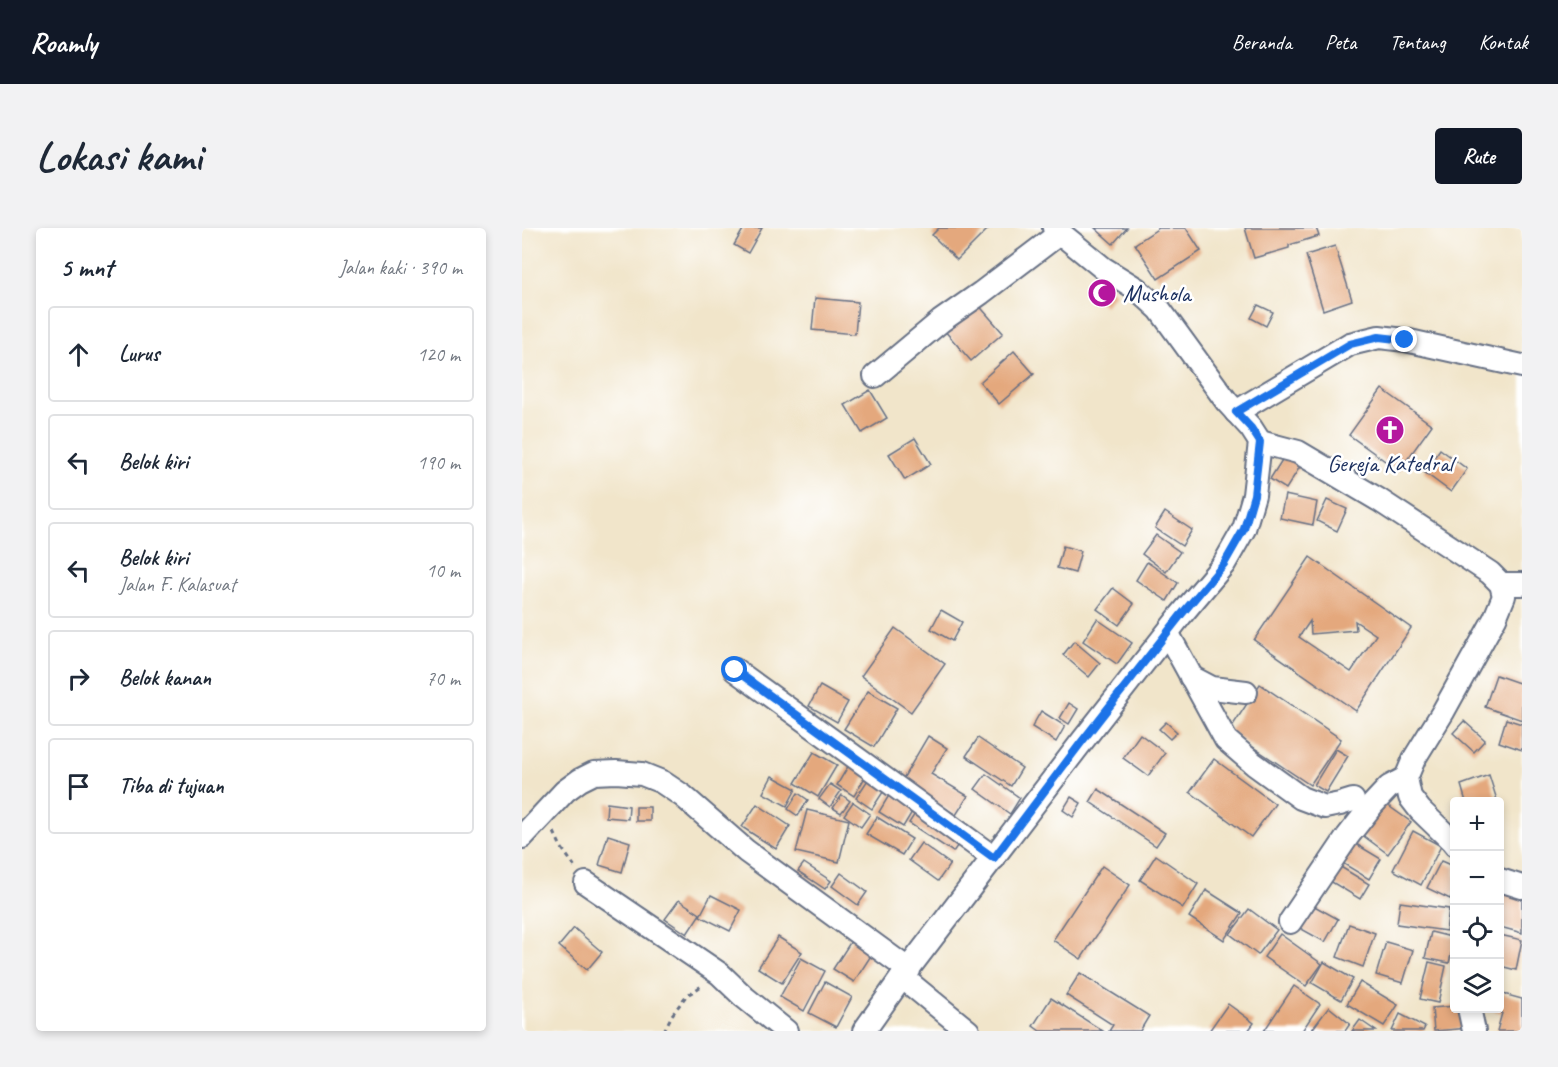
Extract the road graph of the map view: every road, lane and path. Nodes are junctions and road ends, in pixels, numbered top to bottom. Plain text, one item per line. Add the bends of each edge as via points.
1 (1057, 231) edge
2 (1522, 366) edge
3 (875, 376) dead end
4 (1249, 427) junction
5 (1511, 584) edge
6 (1167, 634) junction
7 (735, 670) dead end
8 (1191, 678) junction
9 (1246, 692) dead end
10 (1406, 778) junction
11 (1353, 800) dead end
12 (552, 804) junction
13 (522, 837) edge
14 (1450, 839) edge
15 (994, 858) junction
16 (1504, 881) edge
17 (586, 883) joint
18 (1522, 887) edge
19 (1290, 922) dead end
20 (720, 974) junction
21 (906, 974) junction
22 (1470, 1013) edge
23 (664, 1031) edge
24 (786, 1031) edge
25 (864, 1031) edge
26 (968, 1031) edge
27 (1474, 1031) edge

1 - 3 street
1 - 4 street via 1160,310
2 - 4 street via 1379,337 1350,344
4 - 5 street via 1379,500
4 - 6 street via 1254,495 1244,529 1224,564
5 - 10 street
6 - 8 street
6 - 15 street
7 - 15 street
8 - 9 street via 1212,688
8 - 11 street via 1226,740 1254,764 1301,798 1325,807
10 - 14 street via 1410,797
10 - 19 street via 1389,787 1373,804
12 - 13 street
12 - 17 path via 554,831
12 - 21 street via 594,773 642,774 662,782
15 - 21 street
16 - 18 street
17 - 20 street
20 - 23 path via 686,996
20 - 24 street
21 - 25 street
21 - 26 street
22 - 27 street

